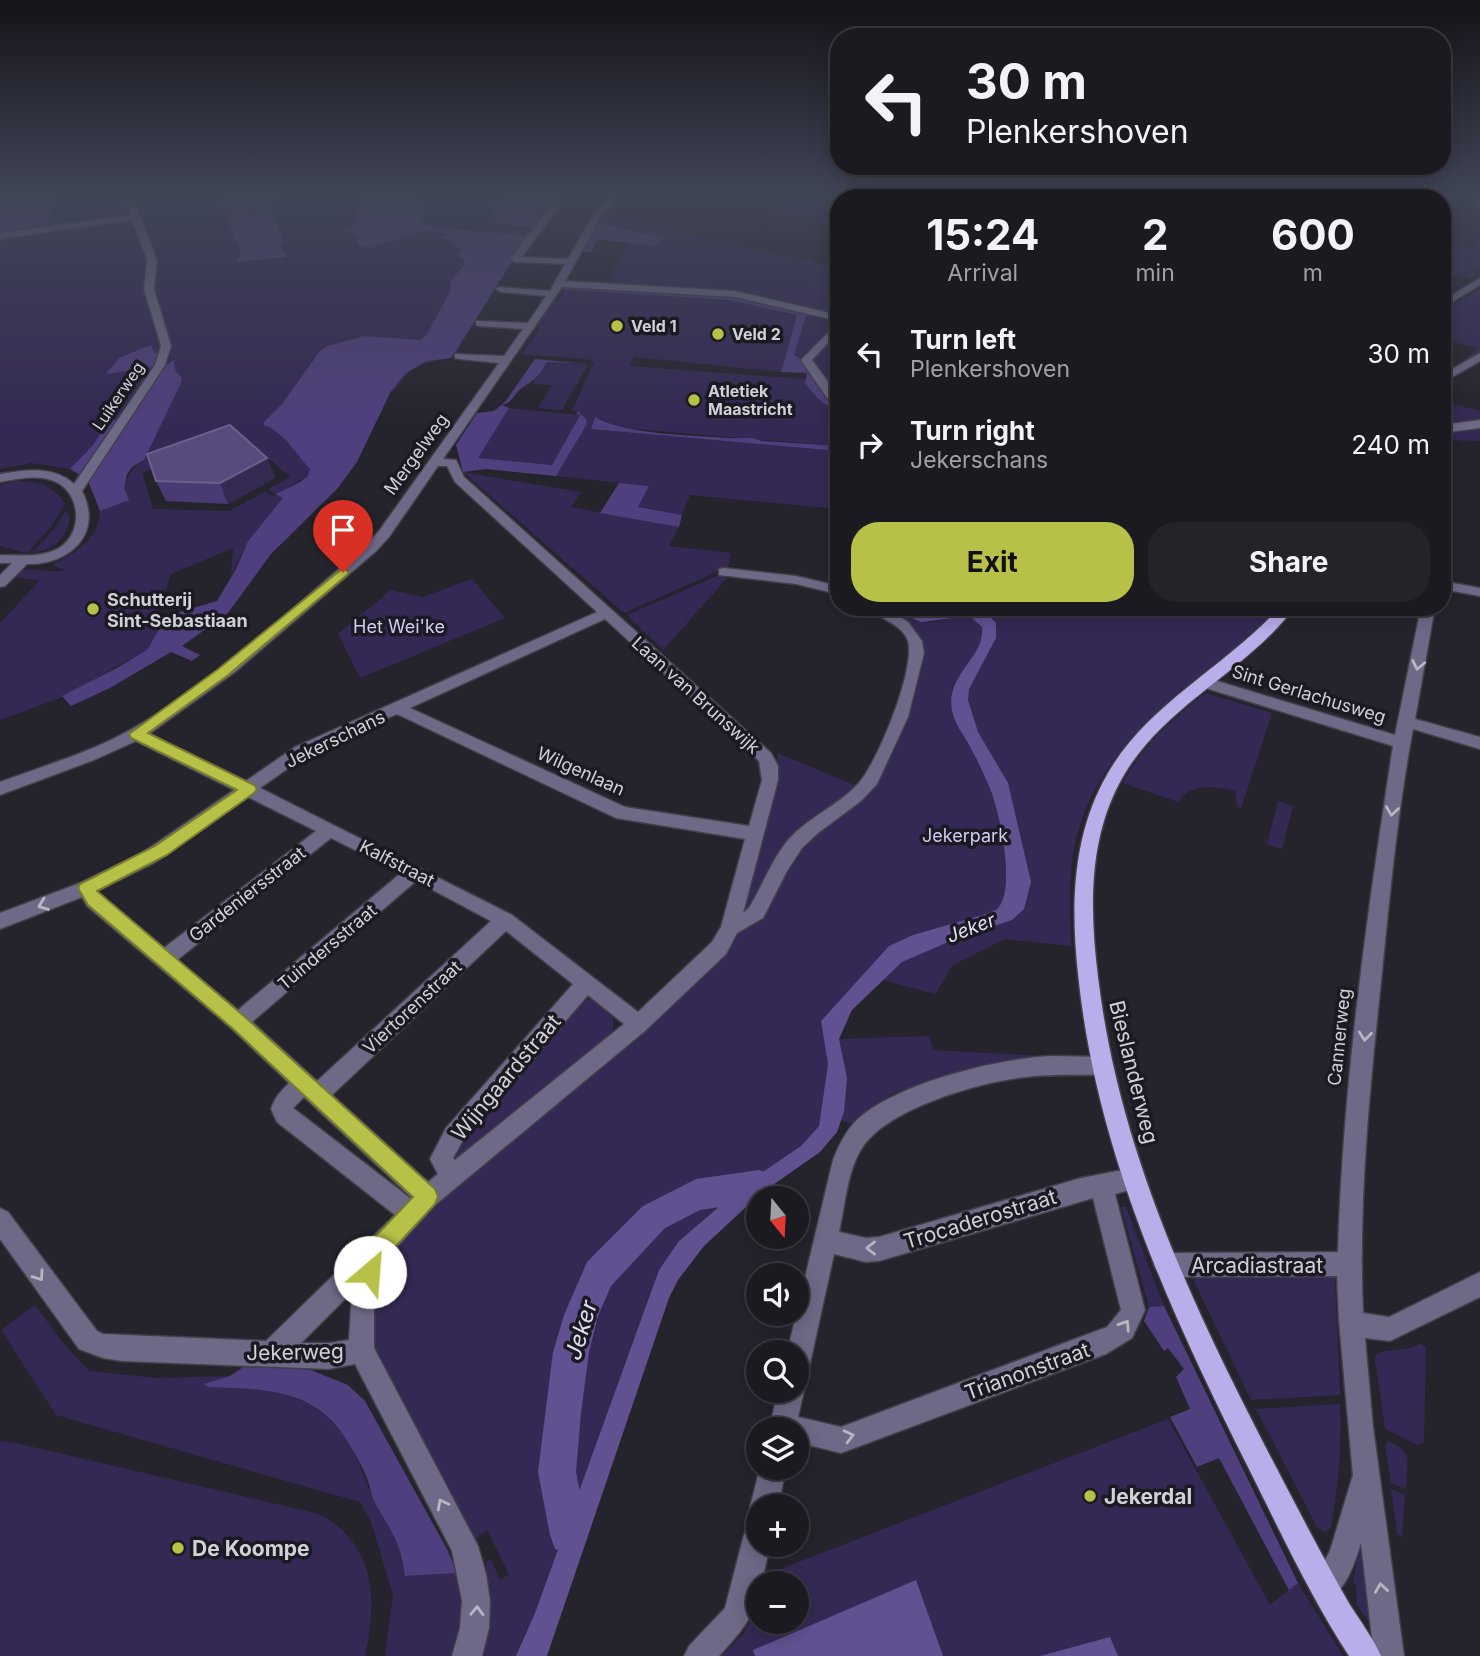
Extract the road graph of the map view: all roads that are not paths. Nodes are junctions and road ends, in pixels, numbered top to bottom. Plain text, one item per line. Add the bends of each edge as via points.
1 (151, 271) edge
2 (567, 271) edge
3 (1480, 281) edge
4 (560, 284) junction
5 (501, 289) dead end
6 (553, 294) junction
7 (1451, 299) edge
8 (830, 316) edge
9 (480, 323) dead end
10 (530, 326) junction
11 (830, 334) edge
12 (459, 356) dead end
13 (1480, 356) edge
14 (507, 359) junction
15 (1451, 374) edge
16 (830, 395) edge
17 (1480, 424) edge
18 (1451, 427) edge
19 (449, 443) junction
20 (435, 461) junction
21 (452, 463) junction
22 (0, 478) edge
23 (449, 479) junction
24 (421, 480) junction
25 (76, 491) junction
26 (0, 559) edge
27 (21, 562) junction
28 (724, 572) dead end
29 (0, 583) edge
30 (1451, 587) edge
31 (830, 588) edge
32 (1480, 592) edge
33 (607, 613) junction
34 (889, 616) edge
35 (1280, 616) edge
36 (1426, 616) edge
37 (1204, 682) junction
38 (399, 709) junction
39 (1407, 722) junction
40 (136, 734) junction
41 (1402, 743) junction
42 (1480, 743) edge
43 (0, 789) edge
44 (249, 789) junction
45 (330, 829) junction
46 (757, 834) junction
47 (415, 872) junction
48 (86, 888) junction
49 (505, 920) junction
50 (0, 921) edge
51 (730, 928) junction
52 (164, 959) junction
53 (587, 982) junction
54 (239, 1022) junction
55 (639, 1024) junction
56 (1102, 1066) junction
57 (311, 1088) junction
58 (452, 1175) junction
59 (1133, 1179) junction
60 (1101, 1184) junction
61 (428, 1197) junction
62 (411, 1213) junction
63 (0, 1220) edge
64 (826, 1240) junction
65 (376, 1252) junction
66 (1349, 1264) junction
67 (1166, 1265) junction
68 (1480, 1284) edge
69 (1351, 1321) junction
70 (803, 1340) edge
71 (361, 1350) junction
72 (271, 1354) junction
73 (809, 1433) edge
74 (1365, 1475) junction
75 (753, 1557) edge
76 (1324, 1587) junction
77 (467, 1656) edge
78 (699, 1656) edge
79 (1366, 1656) edge
80 (1389, 1656) edge

1 - 25 street, Luikerweg via 149,289 164,333 160,365
2 - 4 street, Mergelweg
3 - 7 street
4 - 6 street, Mergelweg
4 - 8 street via 735,295
5 - 6 street
6 - 10 street, Mergelweg
9 - 10 street
10 - 14 street, Mergelweg
11 - 16 street via 806,360
12 - 14 street
13 - 15 street
14 - 19 street, Mergelweg
17 - 18 street
19 - 20 street, Mergelweg
19 - 21 street, Laan van Brunswijk
20 - 21 street
20 - 24 street, Mergelweg
21 - 23 street, Laan van Brunswijk
22 - 25 street via 41,474
23 - 24 street
23 - 33 street, Laan van Brunswijk
24 - 40 street, Mergelweg via 371,548 222,673
25 - 27 street via 86,518 79,537 53,555
26 - 27 street
27 - 29 street
28 - 31 street
30 - 32 street
33 - 38 street, Jekerschans
33 - 46 street, Laan van Brunswijk via 768,760 770,780
34 - 51 street via 914,638 917,650 881,766 863,790 798,840 756,912
35 - 37 main road, Bieslanderweg
36 -> 39 street, Cannerweg
37 - 41 street, Sint Gerlachusweg
37 - 56 main road, Bieslanderweg via 1155,723 1126,755 1092,832 1084,869 1083,923 1088,998
38 - 44 street, Jekerschans via 301,751
38 - 46 street, Wilgenlaan via 622,813
39 - 41 street, Cannerweg
39 - 42 street
40 - 43 street, Mergelweg
40 - 44 street, Kalfstraat
41 -> 66 street, Cannerweg via 1359,1086
44 - 45 street, Kalfstraat
44 - 48 street, Jekerschans via 165,848
45 - 47 street, Kalfstraat
45 - 52 street, Gardeniersstraat
46 - 51 street, Laan van Brunswijk
47 - 49 street, Kalfstraat
47 - 54 street, Tuindersstraat
48 -> 50 street, Jekerschans
48 - 52 street via 94,901
49 - 53 street, Kalfstraat
49 - 57 street, Viertorenstraat
51 - 55 street, Laan van Brunswijk via 719,948
52 - 54 street
53 - 55 street, Kalfstraat
53 - 58 street, Wijngaardstraat via 454,1135 441,1159
54 - 57 street
55 - 58 street, Wijngaardstraat
56 - 59 main road, Bieslanderweg
56 - 64 street via 1009,1070 884,1110 848,1149
57 - 61 street
57 - 62 street, Viertorenstraat via 284,1102 285,1115
58 - 61 street, Wijngaardstraat
59 - 60 street, Trocaderostraat
59 - 67 main road, Bieslanderweg
60 -> 64 street, Trocaderostraat via 879,1249
73 -> 60 street, Trianonstraat via 850,1437 1119,1335 1133,1310
61 - 62 street, Wijngaardstraat
62 - 65 street, Wijngaardstraat
63 -> 72 street, Jekerweg via 49,1291 94,1343 122,1349
64 - 70 street
65 - 71 street, Wijngaardstraat via 362,1300
65 - 72 street, Wijngaardstraat
66 - 67 street, Arcadiastraat
66 - 69 street, Cannerweg
67 - 76 main road, Bieslanderweg via 1213,1369
68 - 69 street via 1390,1329
69 - 74 street, Cannerweg
71 - 72 street, Jekerweg via 329,1356
77 -> 71 street, Jekerweg via 477,1601 468,1556
74 - 76 street, Cannerweg via 1336,1571
80 -> 74 street, Cannerweg
75 - 78 street via 736,1617
76 - 79 main road

